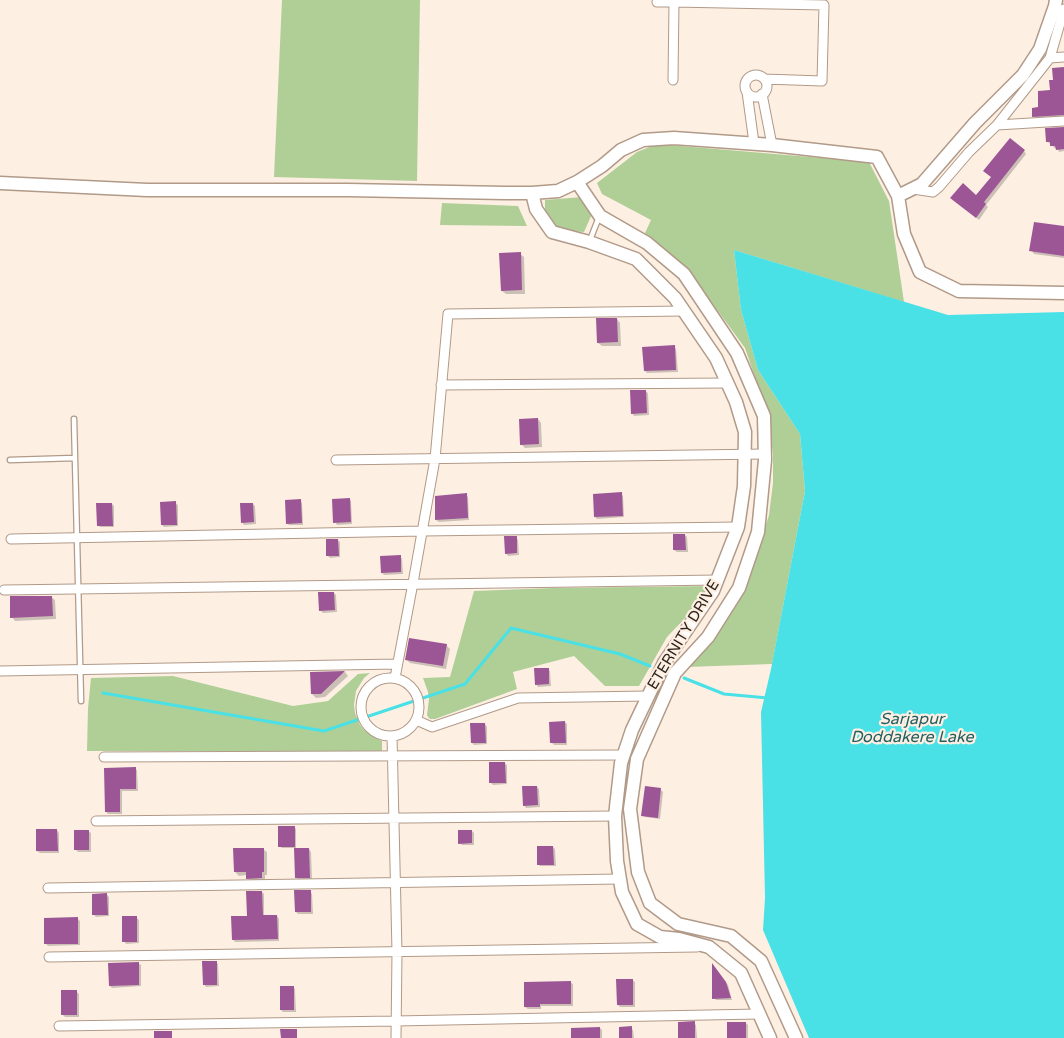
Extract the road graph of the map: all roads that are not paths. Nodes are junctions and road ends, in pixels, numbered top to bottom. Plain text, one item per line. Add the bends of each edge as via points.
1 (1056, 0) edge
2 (657, 2) dead end
3 (674, 2) junction
4 (768, 2) edge
5 (1064, 9) edge
6 (1050, 58) junction
7 (1064, 58) edge
8 (764, 79) junction
9 (673, 80) dead end
10 (748, 92) junction
11 (762, 94) junction
12 (1064, 121) edge
13 (998, 125) junction
14 (754, 143) junction
15 (772, 145) junction
16 (577, 182) junction
17 (0, 183) edge
18 (913, 189) junction
19 (532, 193) junction
20 (898, 196) junction
21 (600, 216) junction
22 (589, 242) junction
23 (1064, 293) edge
24 (684, 311) junction
25 (728, 383) junction
26 (440, 385) junction
27 (74, 419) dead end
28 (745, 454) junction
29 (765, 454) junction
30 (75, 458) junction
31 (434, 458) junction
32 (10, 460) dead end
33 (336, 460) dead end
34 (738, 527) junction
35 (422, 531) junction
36 (77, 538) junction
37 (10, 539) dead end
38 (718, 580) junction
39 (414, 583) junction
40 (78, 589) junction
41 (4, 590) dead end
42 (397, 664) junction
43 (80, 670) junction
44 (0, 671) edge
45 (395, 678) junction
46 (648, 696) junction
47 (81, 701) dead end
48 (416, 720) junction
49 (392, 736) junction
50 (623, 755) junction
51 (393, 756) junction
52 (104, 757) dead end
53 (615, 816) junction
54 (394, 818) junction
55 (96, 821) dead end
56 (620, 879) junction
57 (395, 882) junction
58 (48, 888) dead end
59 (709, 947) junction
60 (397, 952) junction
61 (50, 957) dead end
62 (759, 1014) junction
63 (395, 1021) junction
64 (59, 1026) dead end
65 (396, 1038) edge
66 (770, 1038) edge
67 (796, 1038) edge

1 - 18 street via 1040,49 1023,75 975,123 922,184
2 - 3 street
3 - 4 street
3 - 9 street
4 - 8 street via 824,5 822,82
5 - 6 street
6 - 7 street
6 - 13 street
8 - 10 street via 750,77 745,86
8 - 11 street via 767,86
10 - 11 street via 756,97
10 - 14 street
11 - 15 street
12 - 13 street
13 - 18 street via 933,192
14 - 15 street
14 - 16 street via 674,138 643,140 622,150
15 - 20 street via 877,157
16 - 19 street via 558,190
16 - 21 street, ETERNITY DRIVE
17 - 19 street via 147,190
18 - 20 street
19 - 22 street, ETERNITY DRIVE via 536,209 552,232
20 - 23 street via 904,234 920,272 959,291
21 - 22 lane
21 - 29 street, ETERNITY DRIVE via 647,243 684,274 737,353 764,416
22 - 24 street, ETERNITY DRIVE via 636,259
24 - 25 street, ETERNITY DRIVE via 716,358
24 - 26 street via 448,314
25 - 26 street
25 - 28 street, ETERNITY DRIVE via 745,432
26 - 31 street
27 - 30 lane
28 - 29 street
28 - 31 street
28 - 34 street, ETERNITY DRIVE
29 - 67 street, ETERNITY DRIVE via 758,532 739,588 708,637 675,673 637,759 630,810 638,872 650,903 678,924 731,936 761,961
30 - 32 lane
30 - 36 lane
31 - 33 street
31 - 35 street
34 - 35 street
34 - 38 street, ETERNITY DRIVE
35 - 36 street
35 - 39 street
36 - 37 street
36 - 40 lane
38 - 39 street
38 - 46 street, ETERNITY DRIVE via 664,663
39 - 40 street
39 - 42 street
40 - 41 street
40 - 43 lane
42 - 43 street
42 - 45 street
43 - 44 street
43 - 47 lane
45 - 48 street via 406,682 414,691 419,702
45 - 49 street via 374,682 364,691 360,704 362,718 370,729 382,736
46 - 48 street via 518,698 432,727
46 - 50 street, ETERNITY DRIVE
48 - 49 street via 408,730
49 - 51 street
50 - 51 street
50 - 53 street, ETERNITY DRIVE
51 - 52 street
51 - 54 street
53 - 54 street
53 - 56 street, ETERNITY DRIVE
54 - 55 street
54 - 57 street
56 - 57 street
56 - 59 street, ETERNITY DRIVE via 622,892 637,924 660,937 679,938
57 - 58 street
57 - 60 street
59 - 60 street
59 - 62 street, ETERNITY DRIVE via 741,973
60 - 61 street
60 - 63 street
62 - 63 street
62 - 66 street, ETERNITY DRIVE
63 - 64 street
63 - 65 street

